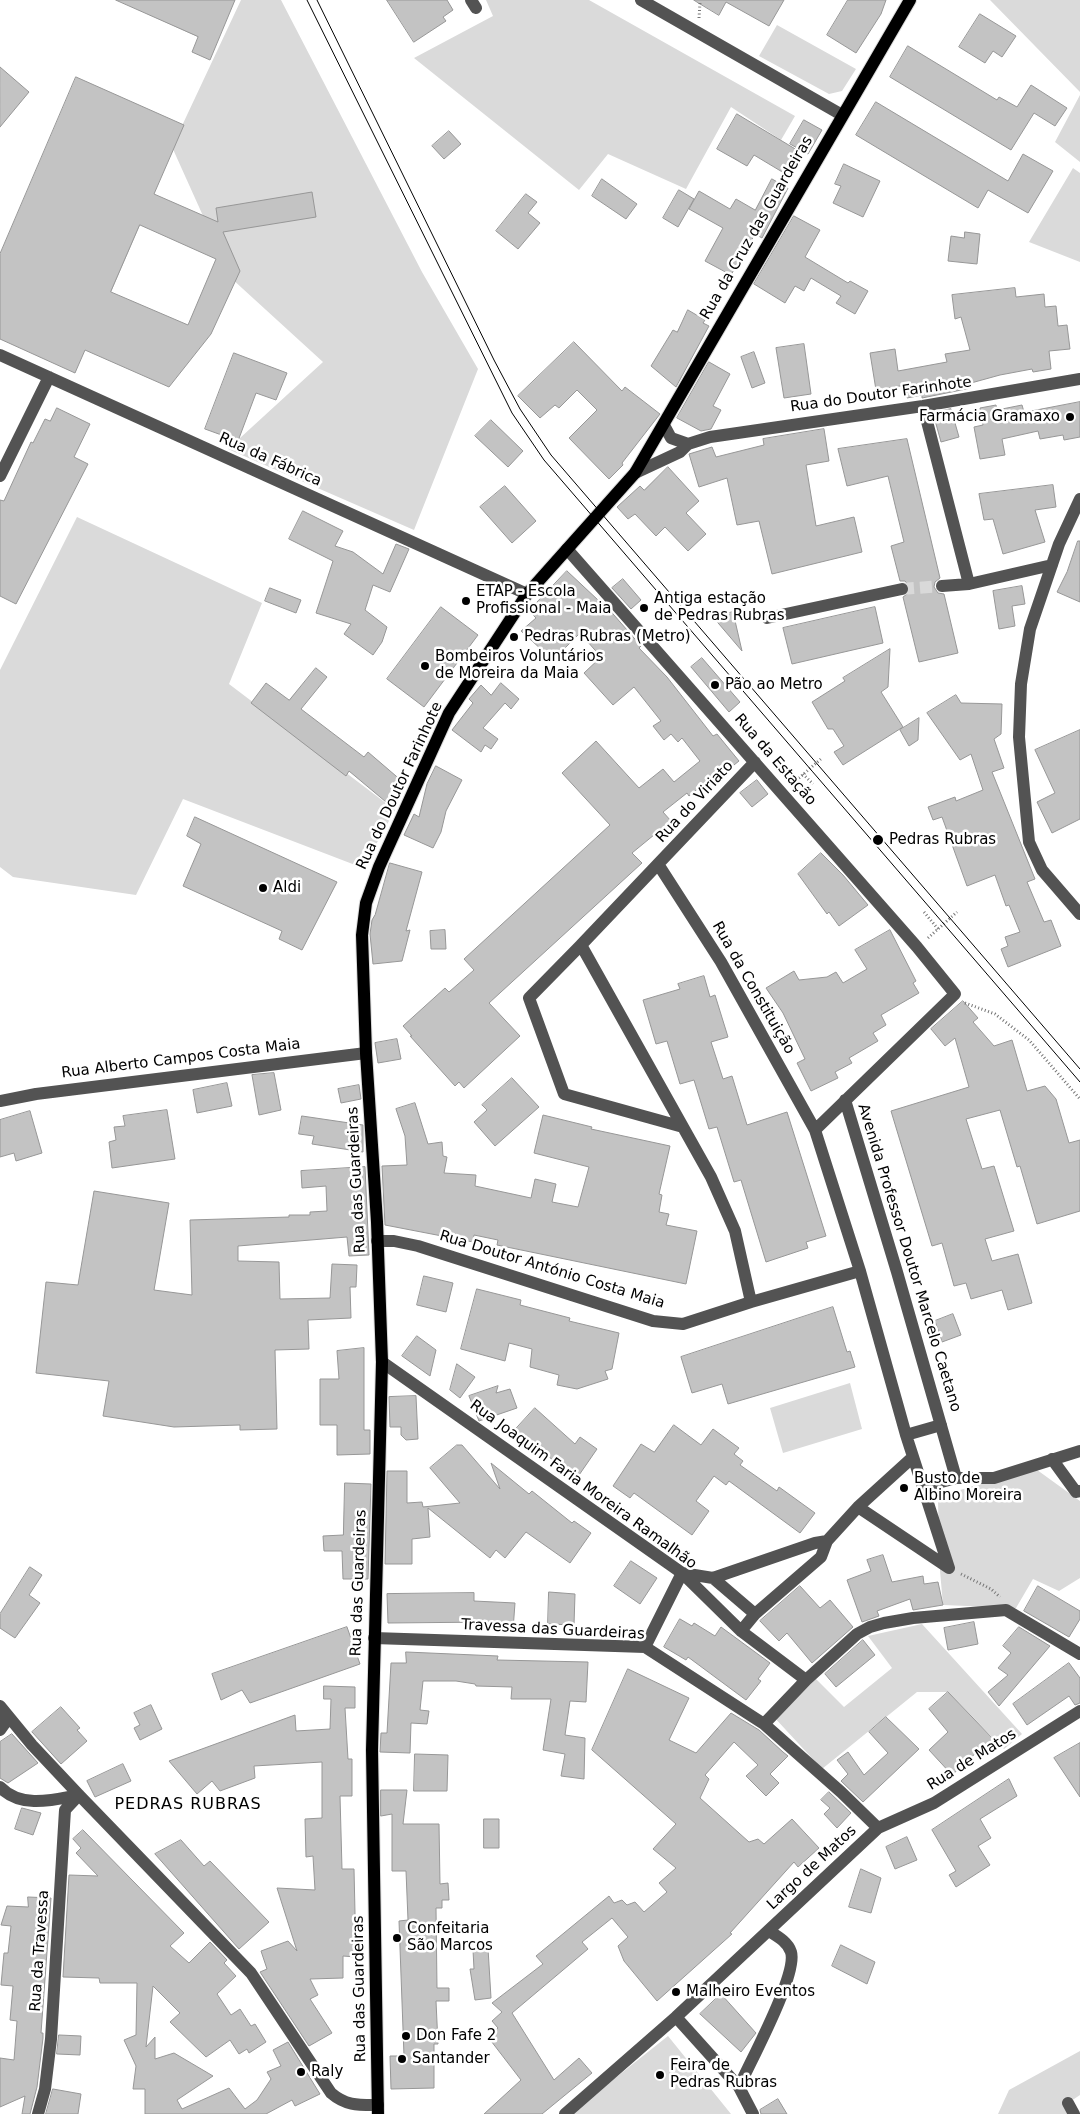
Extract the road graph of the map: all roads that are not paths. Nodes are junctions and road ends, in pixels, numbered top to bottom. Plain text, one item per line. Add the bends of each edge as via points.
1 (641, 0) edge
2 (910, 0) edge
3 (842, 114) junction
4 (0, 356) edge
5 (49, 377) junction
6 (1080, 380) edge
7 (923, 406) junction
8 (664, 425) junction
9 (688, 444) junction
10 (635, 473) junction
11 (0, 476) edge
12 (1080, 499) edge
13 (567, 549) junction
14 (1052, 565) junction
15 (969, 584) junction
16 (942, 586) tunnel mouth
17 (902, 589) tunnel mouth
18 (527, 594) junction
19 (767, 618) dead end
20 (755, 762) junction
21 (658, 864) junction
22 (1080, 914) edge
23 (581, 945) junction
24 (366, 1053) junction
25 (845, 1100) junction
26 (0, 1101) edge
27 (683, 1127) junction
28 (815, 1130) junction
29 (377, 1241) junction
30 (860, 1271) junction
31 (751, 1302) junction
32 (382, 1362) junction
33 (941, 1425) junction
34 (906, 1435) junction
35 (1080, 1451) edge
36 (913, 1457) junction
37 (1052, 1459) junction
38 (956, 1478) junction
39 (923, 1487) junction
40 (1080, 1491) edge
41 (858, 1506) junction
42 (827, 1541) junction
43 (682, 1573) junction
44 (713, 1578) junction
45 (755, 1614) junction
46 (741, 1631) junction
47 (374, 1638) junction
48 (645, 1647) junction
49 (1080, 1654) edge
50 (806, 1680) junction
51 (2, 1709) edge
52 (1080, 1711) edge
53 (764, 1724) junction
54 (0, 1730) edge
55 (0, 1787) edge
56 (79, 1795) junction
57 (878, 1828) junction
58 (769, 1931) junction
59 (676, 2017) junction
60 (739, 2087) junction
61 (378, 2110) edge
62 (38, 2114) edge
63 (565, 2114) edge
64 (753, 2114) edge

1 - 3 street
2 - 3 main road, Rua da Cruz das Guardeiras
3 - 8 main road, Rua da Cruz das Guardeiras
4 - 5 street, Rua da Fábrica
5 - 11 street
5 - 18 street, Rua da Fábrica
6 - 7 street, Rua do Doutor Farinhote
7 - 9 street, Rua do Doutor Farinhote via 728,434
7 - 15 street
8 - 9 street via 671,438
8 - 10 main road, Rua da Cruz das Guardeiras
9 - 10 street, Rua do Doutor Farinhote via 680,452
10 - 13 main road, Rua do Doutor Farinhote
12 - 14 street
13 - 18 main road, Rua do Doutor Farinhote
13 - 20 street, Rua da Estação
14 - 15 street
14 - 22 street via 1030,629 1021,684 1019,736 1030,842 1042,870
15 - 16 street
17 - 19 street
18 - 24 main road, Rua do Doutor Farinhote via 449,713 366,903 362,935
20 - 21 street, Rua do Viriato
20 - 25 street, Rua da Estação via 955,994
21 - 23 street, Rua do Viriato
21 - 28 street, Rua da Constituição via 721,962
23 - 27 street
23 - 27 street, Rua do Viriato via 529,998 564,1094
24 - 26 street, Rua Alberto Campos Costa Maia
24 - 29 main road, Rua das Guardeiras
25 - 28 street
25 - 33 street, Avenida Professor Doutor Marcelo Caetano
27 - 31 street via 712,1177 736,1230
28 - 30 street
29 - 31 street, Rua Doutor António Costa Maia via 418,1246 653,1321 683,1324
29 - 32 main road, Rua das Guardeiras
30 - 31 street, Rua Doutor António Costa Maia
30 - 34 street
32 - 43 street, Rua Joaquim Faria Moreira Ramalhão
32 - 47 main road, Rua das Guardeiras
33 - 34 street, Avenida Professor Doutor Marcelo Caetano
33 - 38 street, Avenida Professor Doutor Marcelo Caetano
34 - 36 street
35 - 37 street
36 - 39 street
36 - 41 street
37 - 38 street via 994,1478
37 - 40 street via 1076,1492
38 - 39 street
39 - 41 street via 949,1568
41 - 42 street
42 - 44 street
42 - 45 street via 821,1557
43 - 44 street
43 - 46 street, Rua Joaquim Faria Moreira Ramalhão
43 - 48 street
44 - 45 street
45 - 46 street
46 - 50 street, Rua Joaquim Faria Moreira Ramalhão
47 - 48 street, Travessa das Guardeiras
47 - 61 main road, Rua das Guardeiras via 372,1750
48 - 53 street, Travessa das Guardeiras
49 - 50 street via 1006,1610 913,1618 870,1627 857,1634
50 - 53 street
51 - 54 street via 5,1723
51 - 56 street
52 - 57 street, Rua de Matos via 934,1803
53 - 57 street, Travessa das Guardeiras
55 - 56 street via 20,1798 42,1803
56 - 61 street via 251,1973 331,2093 351,2105
56 - 62 street, Rua da Travessa via 65,1810 51,2039 45,2089
57 - 58 street, Largo de Matos
58 - 59 street, Largo de Matos
58 - 60 street, Largo de Matos via 783,1940 791,1952 789,1977
59 - 60 street
59 - 63 street, Largo de Matos
60 - 64 street

